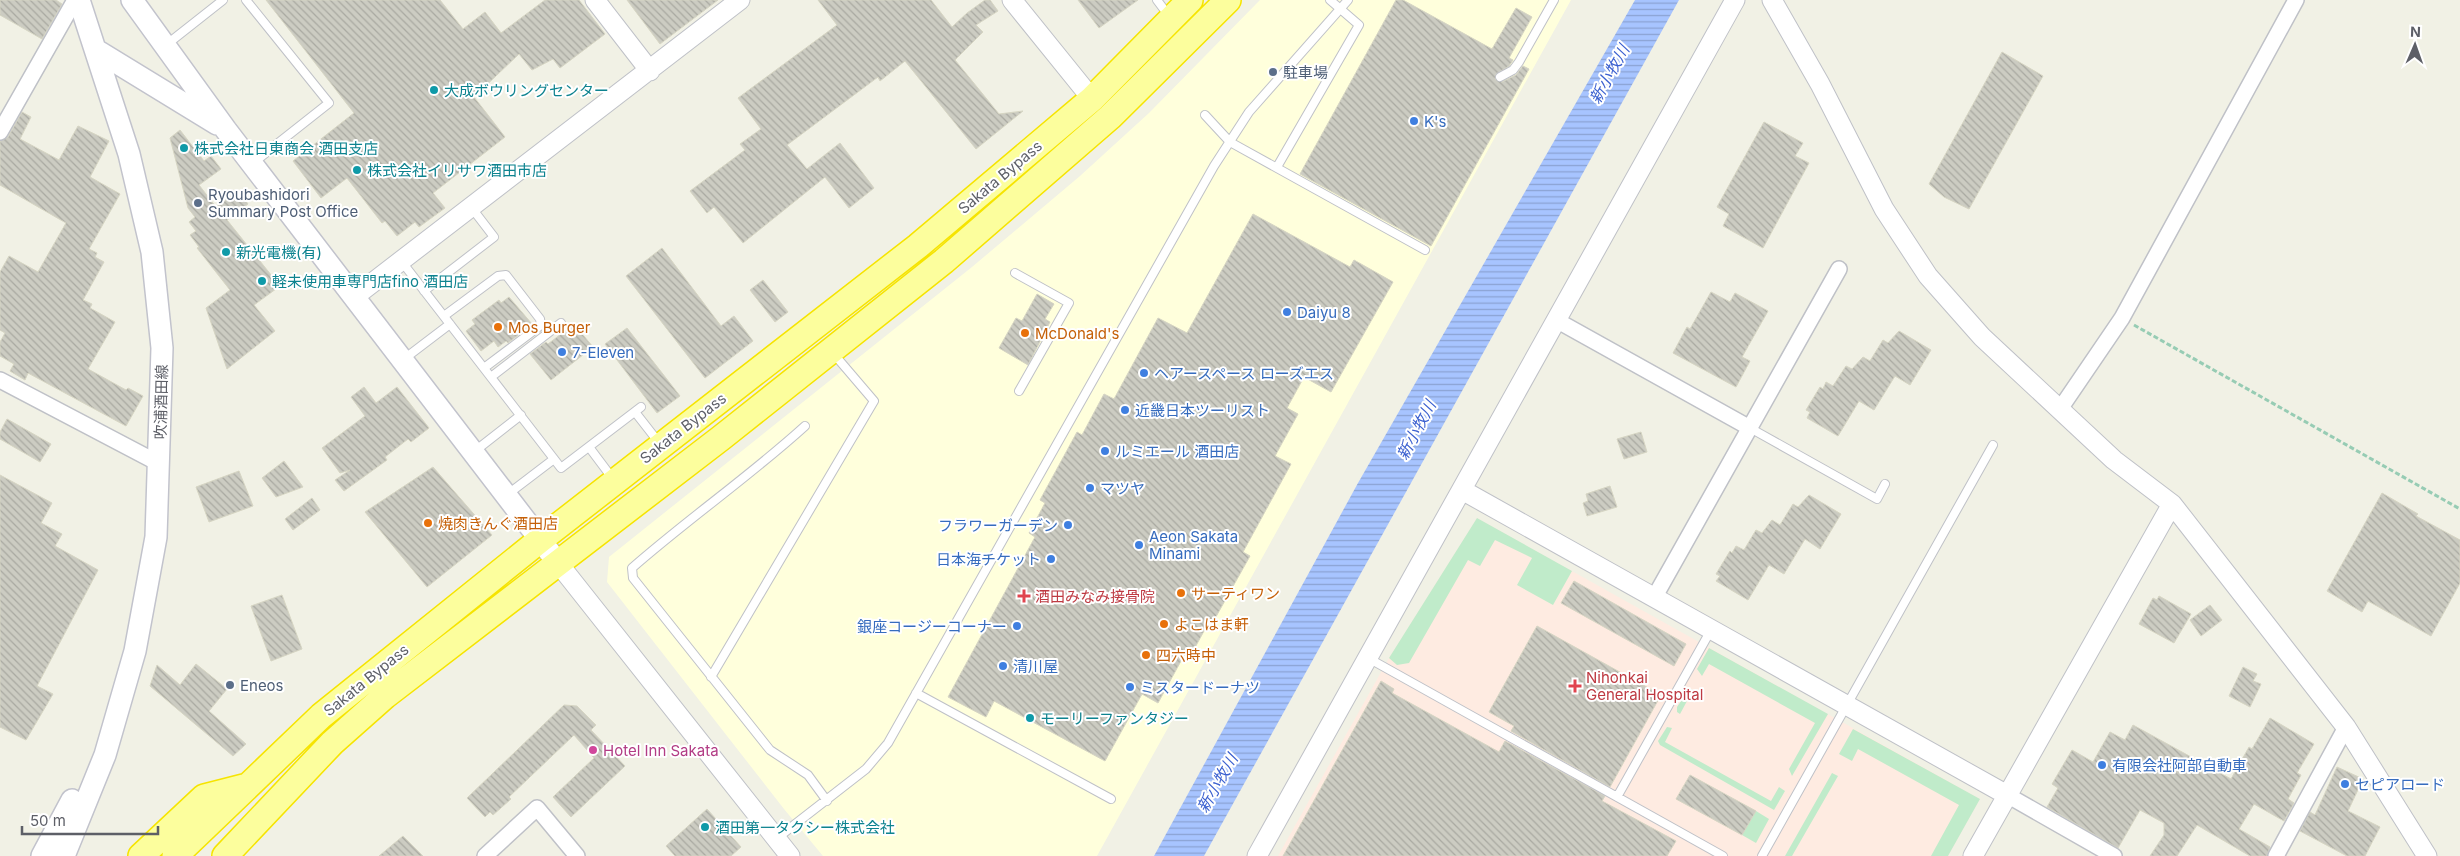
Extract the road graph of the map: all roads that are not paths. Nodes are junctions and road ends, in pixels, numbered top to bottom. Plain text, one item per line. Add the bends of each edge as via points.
1 (77, 0) edge
2 (132, 0) edge
3 (223, 0) edge
4 (246, 0) edge
5 (595, 0) edge
6 (740, 0) edge
7 (1012, 0) edge
8 (1190, 0) edge
9 (1228, 0) edge
10 (1330, 0) edge
11 (1348, 0) edge
12 (1554, 0) edge
13 (1735, 0) edge
14 (1772, 0) edge
15 (2296, 0) edge
16 (1340, 9) junction
17 (1164, 10) edge
18 (166, 45) junction
19 (96, 50) junction
20 (650, 71) junction
21 (1500, 77) dead end
22 (1092, 99) junction
23 (1206, 115) dead end
24 (226, 130) junction
25 (0, 132) edge
26 (1230, 142) junction
27 (252, 164) junction
28 (1277, 167) junction
29 (472, 207) junction
30 (1425, 250) dead end
31 (402, 262) junction
32 (1839, 269) dead end
33 (1015, 272) dead end
34 (424, 291) junction
35 (354, 298) junction
36 (444, 316) junction
37 (1556, 320) junction
38 (561, 323) dead end
39 (450, 324) junction
40 (830, 350) junction
41 (402, 360) junction
42 (484, 368) junction
43 (491, 377) junction
44 (0, 380) edge
45 (1019, 391) dead end
46 (2060, 409) junction
47 (521, 415) junction
48 (805, 426) dead end
49 (1750, 428) junction
50 (1993, 445) dead end
51 (661, 446) junction
52 (589, 447) junction
53 (473, 452) junction
54 (554, 459) junction
55 (160, 464) junction
56 (615, 481) junction
57 (1885, 484) dead end
58 (1462, 490) junction
59 (506, 496) junction
60 (2172, 504) junction
61 (540, 540) junction
62 (558, 563) junction
63 (1654, 598) junction
64 (1711, 630) junction
65 (1368, 658) junction
66 (711, 677) junction
67 (916, 693) junction
68 (1847, 706) junction
69 (2346, 727) junction
70 (105, 755) junction
71 (250, 785) junction
72 (2007, 795) junction
73 (1617, 797) junction
74 (1111, 798) dead end
75 (827, 801) junction
76 (274, 802) junction
77 (776, 839) junction
78 (42, 856) edge
79 (64, 856) edge
80 (141, 856) edge
81 (175, 856) edge
82 (225, 856) edge
83 (249, 856) edge
84 (485, 856) edge
85 (577, 856) edge
86 (790, 856) edge
87 (1258, 856) edge
88 (1723, 856) edge
89 (1762, 856) edge
90 (1973, 856) edge
91 (2114, 856) edge
92 (2276, 856) edge
93 (2427, 856) edge

1 - 19 main road, 吹浦酒田線
1 - 25 street
2 - 18 main road
3 - 18 lane
4 - 27 lane via 329,103
5 - 20 street
6 - 20 street
7 - 22 street
8 - 17 highway, Sakata Bypass
9 - 40 highway, Sakata Bypass via 1110,117 944,261
10 - 16 lane
11 - 16 lane
12 - 21 lane via 1520,62
13 - 37 street
14 - 46 street via 1820,84 1884,209 1912,252 1954,307 1982,337
15 - 46 street via 2122,318
16 - 26 lane via 1248,112
16 - 28 lane via 1359,25
17 - 22 highway, Sakata Bypass
18 - 24 main road
19 - 24 main road
19 - 55 main road, 吹浦酒田線 via 129,154 152,252 162,348
20 - 29 street
22 - 51 highway, Sakata Bypass via 918,246
23 - 26 lane
24 - 27 main road
26 - 28 lane
26 - 67 lane
27 - 35 main road
28 - 30 lane
29 - 31 street
29 - 34 lane via 494,237
31 - 34 lane
31 - 35 street
32 - 49 street
33 - 45 lane via 1069,302
34 - 36 lane
35 - 41 main road
36 - 39 lane
36 - 42 lane via 498,276 506,275 540,319 540,325
37 - 49 street
37 - 58 street
38 - 43 lane
39 - 41 lane
39 - 42 lane
40 - 62 highway, Sakata Bypass
40 - 66 lane via 874,401
41 - 53 main road
42 - 43 lane
43 - 47 lane
44 - 55 street
46 - 60 street via 2114,460
47 - 53 lane
47 - 54 lane
48 - 66 lane via 632,568 633,578
49 - 57 lane via 1876,499
49 - 63 street
50 - 68 lane
51 - 52 lane via 638,410
51 - 56 highway, Sakata Bypass
52 - 54 lane via 561,468
52 - 56 lane
53 - 59 main road
54 - 59 lane
55 - 70 main road, 吹浦酒田線 via 156,537 135,652
56 - 61 highway, Sakata Bypass
58 - 63 street
58 - 65 street
59 - 61 main road
60 - 69 street
60 - 72 street
61 - 62 main road
61 - 71 highway, Sakata Bypass via 321,716
62 - 76 highway, Sakata Bypass via 386,696 332,743
62 - 77 street
63 - 64 street
64 - 68 street
64 - 73 lane
65 - 73 lane
65 - 87 street
66 - 75 lane via 770,750 808,775
67 - 74 lane
67 - 75 lane via 877,757
68 - 72 street
68 - 89 lane
69 - 92 street
69 - 93 street
70 - 78 main road via 87,768
70 - 79 main road, 吹浦酒田線
71 - 80 highway via 204,797
71 - 81 highway, Sakata Bypass
72 - 90 street
72 - 91 street
73 - 88 lane
75 - 77 lane
76 - 82 highway, Sakata Bypass
76 - 83 highway
77 - 86 street
84 - 85 street via 537,808

